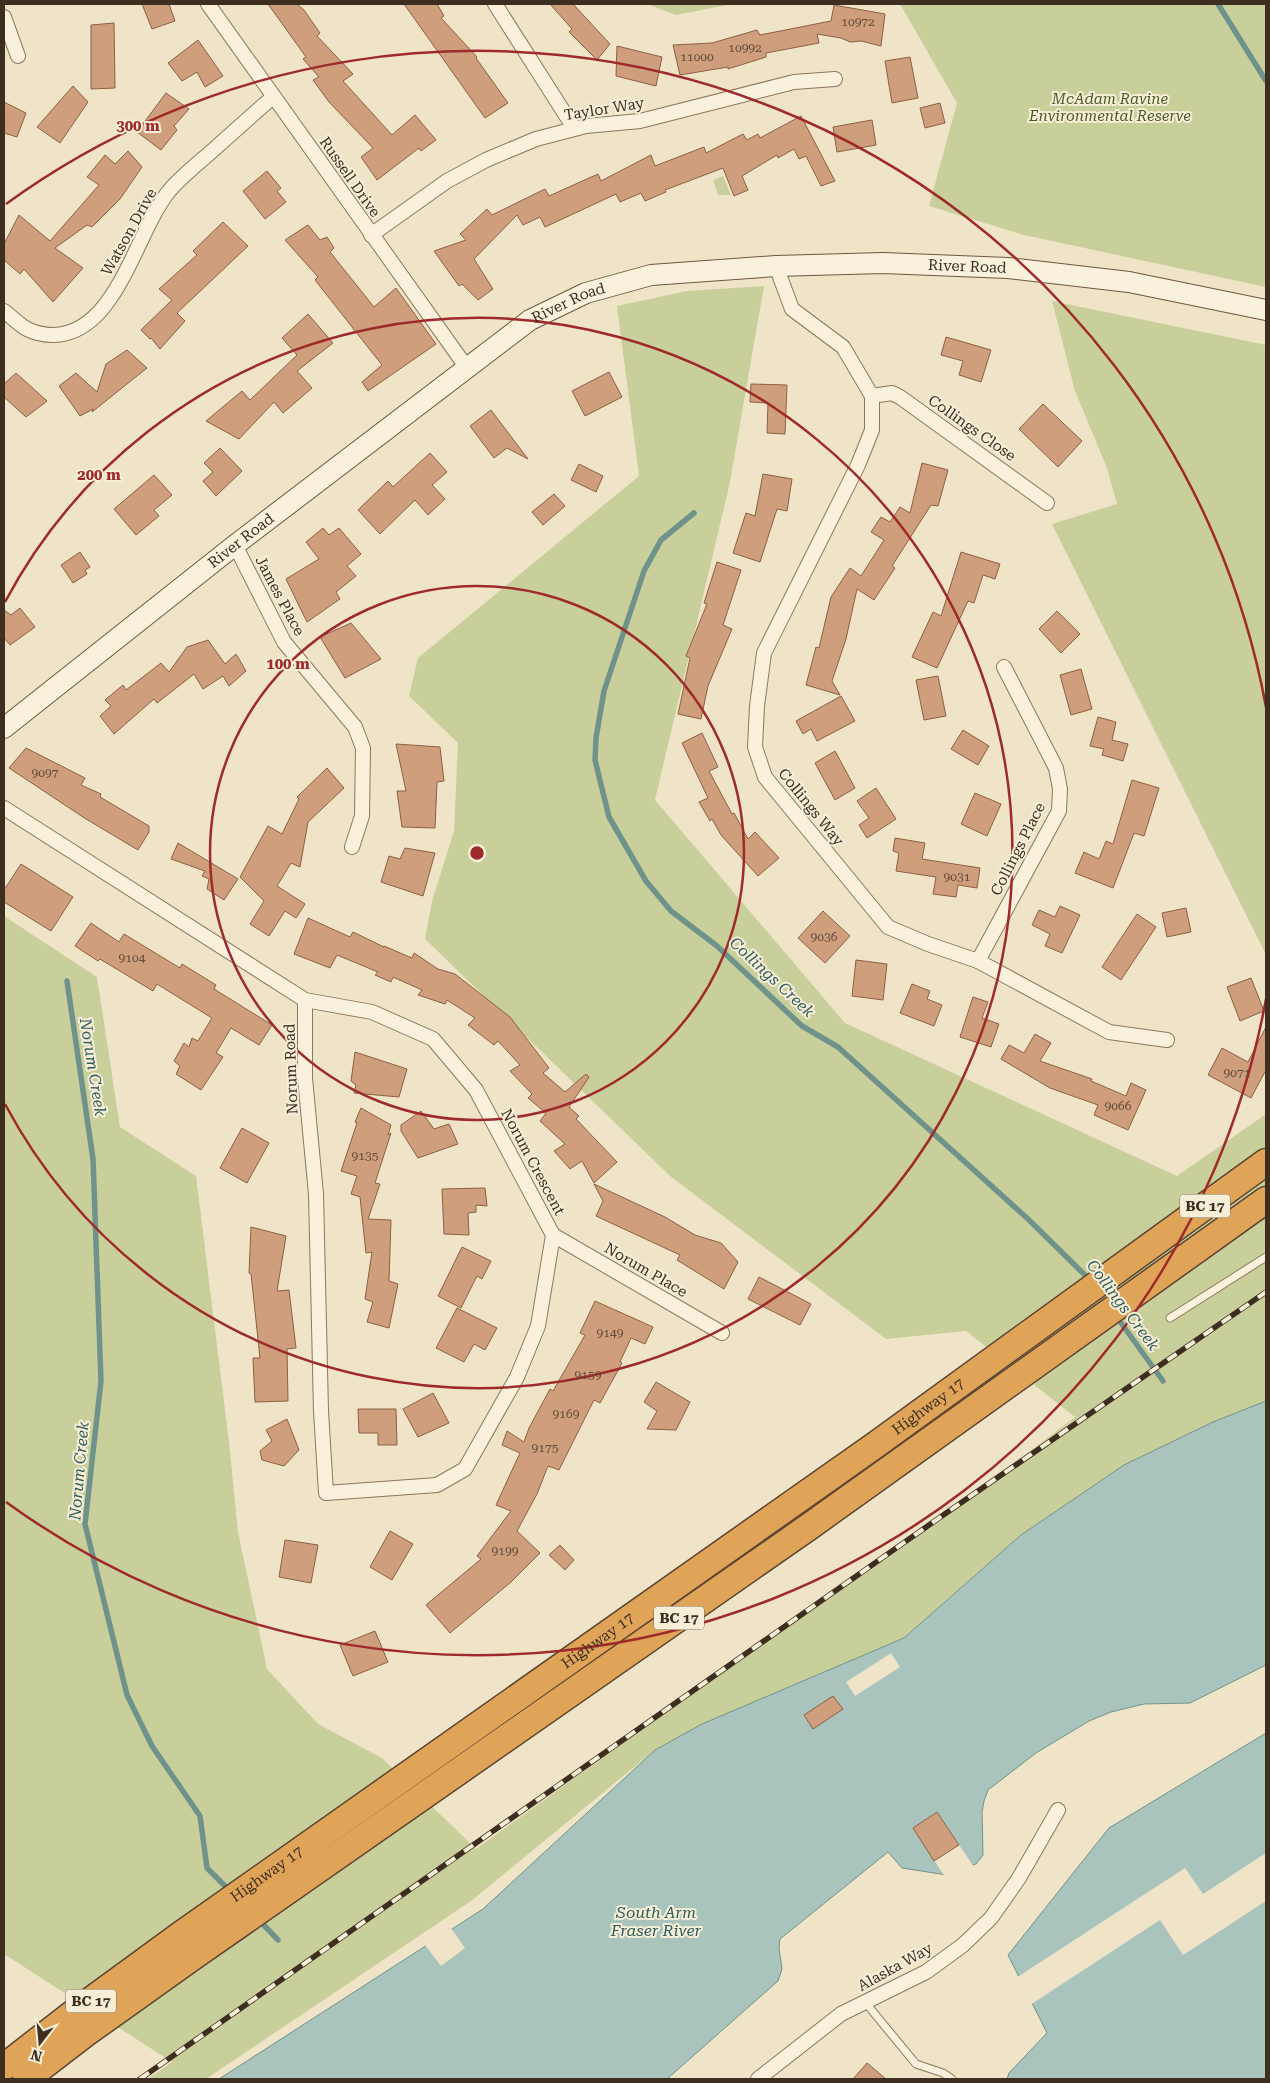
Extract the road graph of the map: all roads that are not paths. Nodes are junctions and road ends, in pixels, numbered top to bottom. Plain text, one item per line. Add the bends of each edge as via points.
1 (208, 4) edge
2 (495, 4) edge
3 (4, 17) edge
4 (18, 56) dead end
5 (835, 79) dead end
6 (273, 97) junction
7 (574, 128) junction
8 (371, 235) junction
9 (776, 266) junction
10 (4, 310) edge
11 (1266, 310) edge
12 (467, 368) junction
13 (872, 396) junction
14 (1047, 503) dead end
15 (235, 545) junction
16 (1004, 667) dead end
17 (12, 709) edge
18 (4, 728) edge
19 (4, 808) edge
20 (352, 847) dead end
21 (978, 960) junction
22 (305, 1000) junction
23 (1167, 1040) dead end
24 (1266, 1162) edge
25 (1266, 1200) edge
26 (553, 1234) junction
27 (1266, 1257) edge
28 (1170, 1318) dead end
29 (722, 1333) dead end
30 (326, 1493) joint
31 (1058, 1810) dead end
32 (294, 1871) junction
33 (187, 1946) junction
34 (865, 2002) junction
35 (4, 2067) edge
36 (26, 2079) edge
37 (758, 2079) edge
38 (952, 2079) edge

1 - 6 street, Russell Drive
2 - 7 street
3 - 4 street
5 - 7 street, Taylor Way via 794,82 640,121
6 - 8 street, Russell Drive
6 - 10 street, Watson Drive via 169,192 116,288 87,325 62,335 45,335 27,329
7 - 8 street, Taylor Way via 536,139 454,177
8 - 12 street, Russell Drive
9 - 11 street, River Road via 883,263 1008,268 1129,282
9 - 12 street, River Road via 651,275 586,293 530,320
9 - 13 street via 792,309 843,347
12 - 15 street, River Road
13 - 14 street, Collings Close via 892,393 900,397
13 - 21 street, Collings Way via 872,430 858,465 764,653 755,747 765,777 888,927
15 - 17 street, River Road
15 - 20 street, James Place via 284,642 355,727 363,748 362,816
16 - 21 street, Collings Place via 1056,768 1060,789 1059,811
17 - 18 street, River Road
19 - 22 street
21 - 23 street, Collings Way via 1109,1032
22 - 26 street, Norum Crescent via 372,1012 432,1039 476,1090
22 - 30 street, Norum Road via 306,1078 316,1194
24 - 32 highway, Highway 17 / BC 17
25 - 32 highway, Highway 17 / BC 17 via 802,1532
26 - 29 street, Norum Place
26 - 30 street, Norum Crescent via 538,1326 517,1377 465,1469 437,1486
27 - 28 lane
31 - 34 street, Alaska Way via 1019,1878 991,1918 926,1972
32 - 33 highway, Highway 17 / BC 17
33 - 35 highway, Highway 17 / BC 17
33 - 36 highway, Highway 17 / BC 17 via 86,2033
34 - 37 street, Alaska Way via 841,2014
34 - 38 lane via 916,2064

